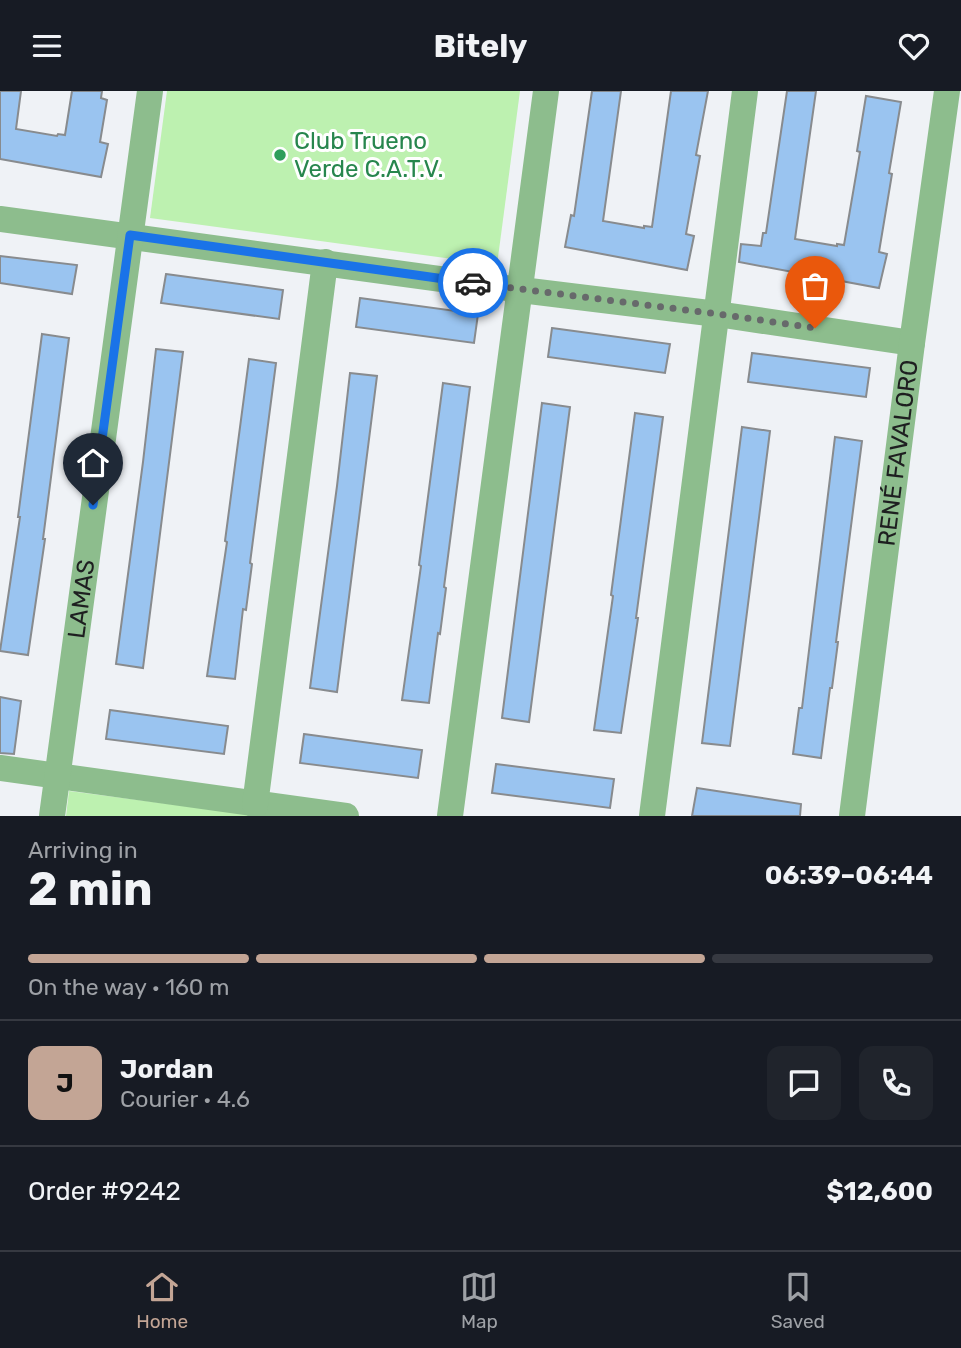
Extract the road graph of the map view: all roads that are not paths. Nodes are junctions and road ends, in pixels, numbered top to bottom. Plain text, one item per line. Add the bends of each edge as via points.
1 (150, 91) edge
2 (546, 91) edge
3 (745, 91) edge
4 (947, 91) edge
5 (0, 219) edge
6 (130, 235) junction
7 (325, 263) junction
8 (521, 290) junction
9 (718, 314) junction
10 (912, 343) junction
11 (0, 768) edge
12 (57, 776) junction
13 (255, 805) junction
14 (52, 816) edge
15 (346, 816) edge
16 (450, 816) edge
17 (652, 816) edge
18 (852, 816) edge

1 - 6 street, LAMAS
2 - 8 street
3 - 9 street
4 - 10 street, RENÉ FAVALORO
5 - 6 street
6 - 7 street
6 - 12 street, LAMAS
7 - 8 street
7 - 13 street
8 - 9 street
8 - 16 street
9 - 10 street
9 - 17 street
10 - 18 street, RENÉ FAVALORO
11 - 12 street
12 - 13 street
12 - 14 street, LAMAS
13 - 15 street

